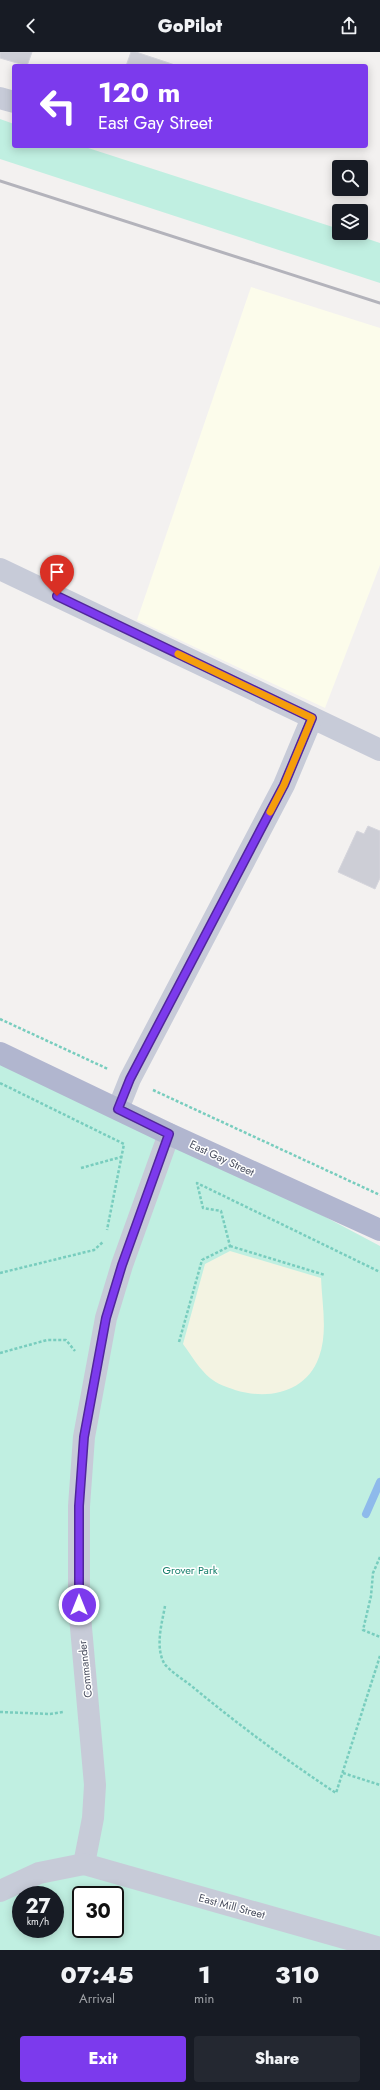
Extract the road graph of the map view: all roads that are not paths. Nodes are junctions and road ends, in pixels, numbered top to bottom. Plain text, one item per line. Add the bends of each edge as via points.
1 (0, 98) edge
2 (12, 101) edge
3 (0, 569) edge
4 (312, 718) junction
5 (380, 750) edge
6 (0, 1053) edge
7 (118, 1109) junction
8 (169, 1134) junction
9 (380, 1230) edge
10 (84, 1864) junction
11 (0, 1891) edge
12 (380, 1948) edge

1 - 2 street
3 - 4 street
4 - 5 street
4 - 7 street via 284,785 130,1079
6 - 7 main road, East Gay Street
7 - 8 main road, East Gay Street
8 - 9 main road, East Gay Street
8 - 10 street, Commander via 122,1265 106,1318 84,1437 79,1506 79,1605 95,1785 93,1818
10 - 11 street via 39,1873
10 - 12 street, East Mill Street

